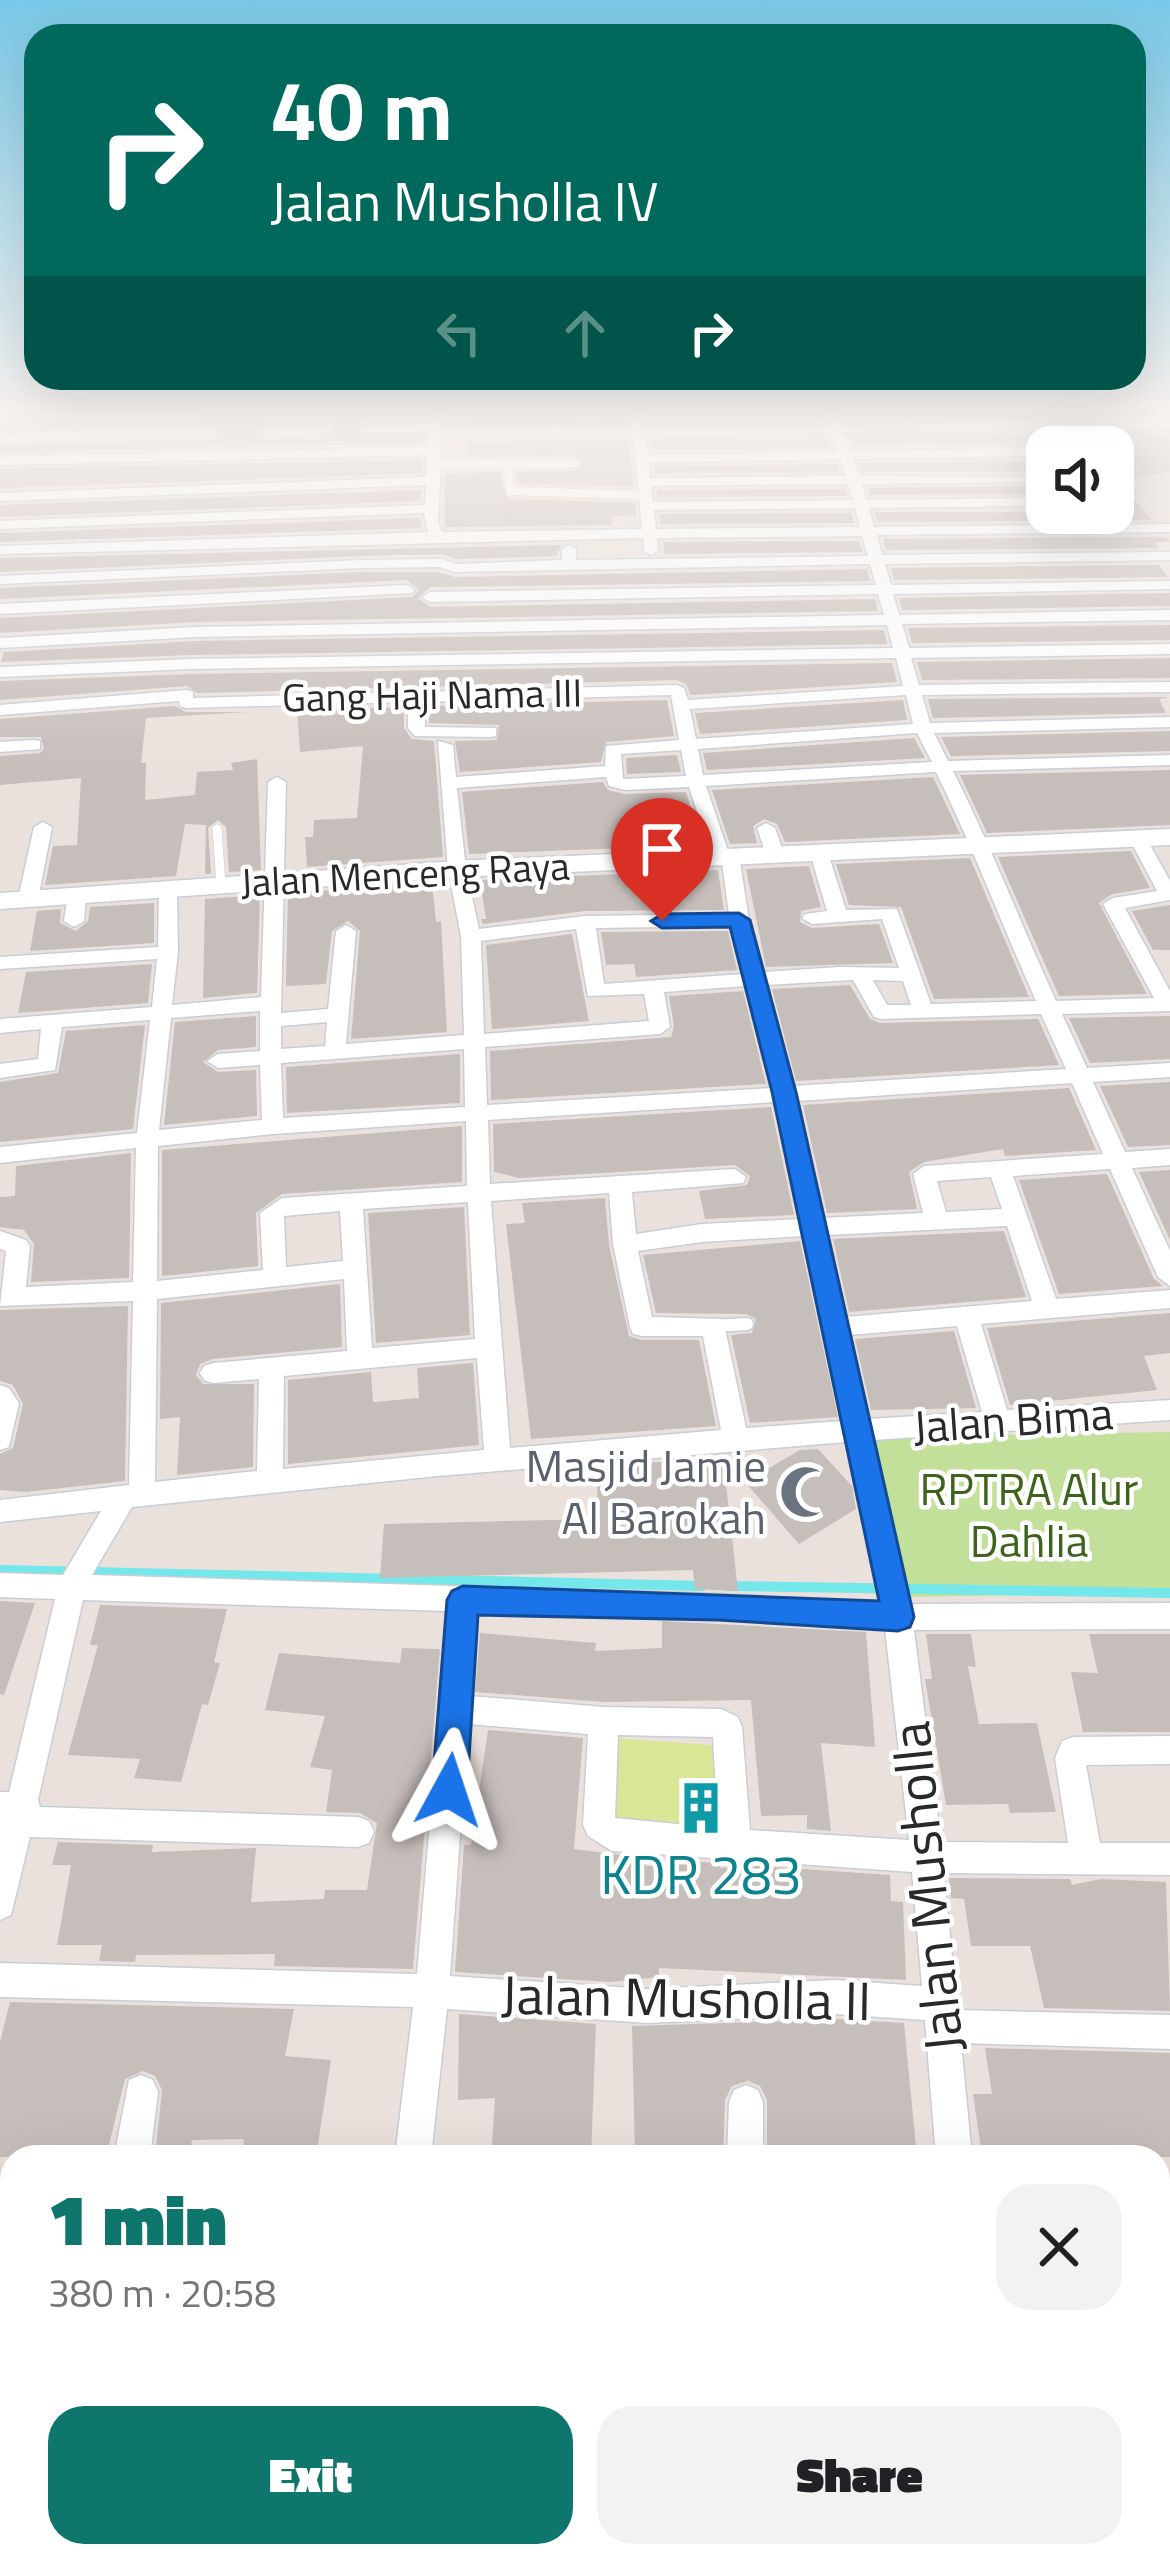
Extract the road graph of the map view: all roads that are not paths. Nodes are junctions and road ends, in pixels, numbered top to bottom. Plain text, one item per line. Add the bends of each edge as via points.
1 (205, 531) edge
2 (436, 531) edge
3 (649, 531) edge
4 (890, 531) edge
5 (868, 532) junction
6 (568, 534) junction
7 (1069, 534) edge
8 (649, 535) junction
9 (437, 536) junction
10 (204, 544) junction
11 (0, 550) edge
12 (1170, 556) edge
13 (1082, 560) junction
14 (877, 562) junction
15 (569, 564) junction
16 (652, 565) junction
17 (202, 569) junction
18 (0, 580) edge
19 (1170, 585) edge
20 (1096, 586) junction
21 (407, 590) dead end
22 (885, 591) junction
23 (658, 593) junction
24 (430, 596) dead end
25 (199, 599) junction
26 (0, 609) edge
27 (1170, 614) edge
28 (1115, 616) junction
29 (891, 620) junction
30 (664, 624) junction
31 (196, 632) junction
32 (0, 643) edge
33 (1170, 649) edge
34 (1141, 650) junction
35 (668, 655) junction
36 (901, 655) junction
37 (412, 661) junction
38 (191, 664) junction
39 (0, 672) edge
40 (1165, 687) edge
41 (912, 690) junction
42 (414, 697) junction
43 (679, 698) junction
44 (186, 704) junction
45 (0, 710) edge
46 (1170, 710) edge
47 (1170, 722) edge
48 (923, 728) junction
49 (490, 731) dead end
50 (689, 743) junction
51 (34, 745) dead end
52 (444, 745) dead end
53 (0, 747) edge
54 (1170, 760) edge
55 (943, 767) junction
56 (613, 771) junction
57 (277, 782) dead end
58 (696, 782) junction
59 (447, 783) junction
60 (43, 827) dead end
61 (218, 829) dead end
62 (1170, 837) edge
63 (1138, 838) junction
64 (981, 844) junction
65 (819, 853) junction
66 (726, 857) junction
67 (457, 869) junction
68 (279, 880) junction
69 (221, 884) junction
70 (168, 887) junction
71 (28, 899) junction
72 (0, 901) edge
73 (838, 916) junction
74 (812, 918) dead end
75 (739, 920) junction
76 (585, 922) junction
77 (346, 931) dead end
78 (471, 935) junction
79 (168, 952) junction
80 (0, 964) edge
81 (860, 975) junction
82 (912, 975) junction
83 (754, 979) junction
84 (653, 985) junction
85 (595, 991) junction
86 (1168, 1004) edge
87 (1049, 1010) junction
88 (271, 1011) junction
89 (923, 1011) junction
90 (161, 1012) junction
91 (338, 1015) junction
92 (52, 1022) junction
93 (0, 1026) edge
94 (599, 1032) junction
95 (473, 1039) junction
96 (335, 1049) junction
97 (269, 1055) junction
98 (218, 1061) dead end
99 (1170, 1070) edge
100 (0, 1071) edge
101 (1078, 1073) junction
102 (784, 1092) junction
103 (475, 1114) junction
104 (273, 1126) junction
105 (147, 1140) junction
106 (0, 1155) edge
107 (1170, 1156) edge
108 (1116, 1158) junction
109 (999, 1168) junction
110 (735, 1177) dead end
111 (620, 1182) junction
112 (478, 1191) junction
113 (351, 1199) junction
114 (1015, 1217) junction
115 (937, 1223) junction
116 (814, 1231) junction
117 (0, 1240) edge
118 (625, 1244) junction
119 (356, 1270) junction
120 (275, 1276) junction
121 (1170, 1277) edge
122 (147, 1291) junction
123 (6, 1297) edge
124 (1170, 1298) edge
125 (1047, 1309) junction
126 (966, 1316) junction
127 (747, 1324) dead end
128 (714, 1326) junction
129 (836, 1327) junction
130 (489, 1348) junction
131 (360, 1358) junction
132 (272, 1367) junction
133 (213, 1373) dead end
134 (0, 1395) edge
135 (1170, 1410) edge
136 (998, 1421) junction
137 (859, 1430) junction
138 (735, 1438) junction
139 (0, 1439) edge
140 (498, 1460) junction
141 (270, 1481) junction
142 (133, 1495) junction
143 (0, 1511) edge
144 (79, 1573) junction
145 (0, 1585) edge
146 (894, 1598) junction
147 (463, 1600) junction
148 (1170, 1616) edge
149 (456, 1709) junction
150 (604, 1721) junction
151 (1170, 1750) edge
152 (16, 1812) edge
153 (358, 1832) dead end
154 (735, 1844) junction
155 (1086, 1855) junction
156 (927, 1857) junction
157 (1170, 1859) edge
158 (0, 1904) edge
159 (0, 1980) edge
160 (432, 1990) junction
161 (941, 2015) junction
162 (1170, 2032) edge
163 (141, 2092) dead end
164 (746, 2102) dead end
165 (134, 2145) edge
166 (413, 2145) edge
167 (746, 2145) edge
168 (953, 2145) edge

1 - 10 street
2 - 9 street
3 - 8 street, Jalan Musholla
4 - 5 street
5 - 8 street
5 - 14 street
6 - 8 street
6 - 9 street
6 - 15 street
7 - 13 street
8 - 16 street, Jalan Musholla
9 - 10 street
10 - 11 street
10 - 17 street
12 - 13 street
13 - 14 street
13 - 20 street
14 - 16 street
14 - 22 street
15 - 16 street
15 - 17 street
16 - 23 street, Jalan Musholla
17 - 18 street
17 - 25 street
19 - 20 street
20 - 22 street
20 - 28 street
21 - 25 street
22 - 23 street
22 - 29 street
23 - 24 street
23 - 30 street, Jalan Musholla
25 - 26 street
25 - 31 street
27 - 28 street
28 - 29 street
28 - 34 street
29 - 30 street
29 - 36 street
30 - 31 street
30 - 35 street, Jalan Musholla
31 - 32 street
31 - 38 street
33 - 34 street
34 - 36 street
34 - 40 street
35 - 36 street
35 - 37 street
35 - 43 street, Jalan Musholla
36 - 41 street
37 - 38 street
37 - 42 street
38 - 39 street
38 - 44 street
40 - 41 street, Gang Haji Nama III
40 - 46 street
41 - 43 street, Gang Haji Nama III
41 - 48 street
42 - 43 street, Gang Haji Nama III
42 - 44 street, Gang Haji Nama III
42 - 49 street via 421,732
43 - 50 street, Jalan Musholla
44 - 45 street, Gang Haji Nama III
47 - 48 street
48 - 50 street
48 - 55 street
50 - 56 street via 615,747
50 - 58 street, Jalan Musholla
51 - 53 street
52 - 59 street
54 - 55 street
55 - 58 street
55 - 64 street
56 - 58 street via 622,785
56 - 59 street
57 - 68 street
58 - 66 street, Jalan Musholla
59 - 67 street
60 - 71 street
61 - 69 lane
62 - 63 street, Jalan Menceng Raya
63 - 64 street, Jalan Menceng Raya
63 - 86 street via 1168,895 1113,904
64 - 65 street, Jalan Menceng Raya
64 - 87 street
65 - 66 street, Jalan Menceng Raya via 770,841
65 - 73 street
66 - 67 street, Jalan Menceng Raya
66 - 75 street, Jalan Musholla
67 - 68 street, Jalan Menceng Raya
67 - 78 street
68 - 69 street, Jalan Menceng Raya
68 - 88 street
69 - 70 street, Jalan Menceng Raya
70 - 71 street, Jalan Menceng Raya via 75,908
70 - 79 street
71 - 72 street, Jalan Menceng Raya
73 - 74 street
73 - 82 street via 890,913
75 - 76 street
75 - 83 street, Jalan Musholla
76 - 78 street
76 - 85 street
77 - 91 street
78 - 95 street
79 - 80 street
79 - 90 street
81 - 82 street
81 - 83 street
81 - 89 street via 881,1012
82 - 89 street
83 - 84 street
83 - 102 street, Jalan Musholla
84 - 85 street
84 - 94 street via 660,1028
85 - 94 street
86 - 87 street
87 - 89 street
87 - 101 street
88 - 90 street
88 - 91 street
88 - 97 street
90 - 92 street
90 - 105 street
91 - 96 street
92 - 93 street
92 - 100 street via 48,1065
94 - 95 street
95 - 96 street
95 - 103 street
96 - 97 street
97 - 98 street
97 - 104 street
99 - 101 street
101 - 102 street
101 - 108 street
102 - 103 street
102 - 116 street, Jalan Musholla
103 - 104 street
103 - 112 street
104 - 105 street
105 - 106 street
105 - 122 street
107 - 108 street
108 - 109 street
108 - 121 street
109 - 114 street
109 - 115 street via 924,1174
110 - 111 street
111 - 112 street
111 - 118 street
112 - 113 street
112 - 130 street
113 - 119 street
113 - 120 street via 276,1208
114 - 115 street
114 - 125 street
115 - 116 street
116 - 118 street
116 - 129 street, Jalan Musholla
117 - 123 street via 18,1246
118 - 128 street via 642,1327
119 - 120 street
119 - 131 street
120 - 122 street
122 - 123 street
122 - 142 street
124 - 125 street
125 - 126 street
126 - 129 street
126 - 136 street
127 - 128 lane
128 - 138 street
129 - 137 street, Jalan Musholla
130 - 131 street
130 - 140 street
131 - 132 street
132 - 133 street
132 - 141 street
134 - 139 street
135 - 136 street, Jalan Bima
136 - 137 street, Jalan Bima
137 - 138 street, Jalan Bima
137 - 146 street, Jalan Musholla
138 - 140 street, Jalan Bima
140 - 141 street, Jalan Bima
141 - 142 street, Jalan Bima
142 - 143 street, Jalan Bima
142 - 144 street
144 - 145 street
144 - 147 street
144 - 152 street
146 - 147 street via 718,1606
146 - 148 street
146 - 156 street, Jalan Musholla
147 - 149 street
149 - 150 street
149 - 160 street
150 - 154 street via 728,1726
150 - 154 street via 601,1829 613,1837
151 - 155 street via 1073,1751
152 - 153 street
152 - 158 street
154 - 156 street
155 - 156 street
155 - 157 street
156 - 161 street, Jalan Musholla
159 - 160 street, Jalan Musholla II
160 - 161 street, Jalan Musholla II via 647,2006 835,1997
160 - 166 street
161 - 162 street, Jalan Musholla II
161 - 168 street, Jalan Musholla
163 - 165 street
164 - 167 street

